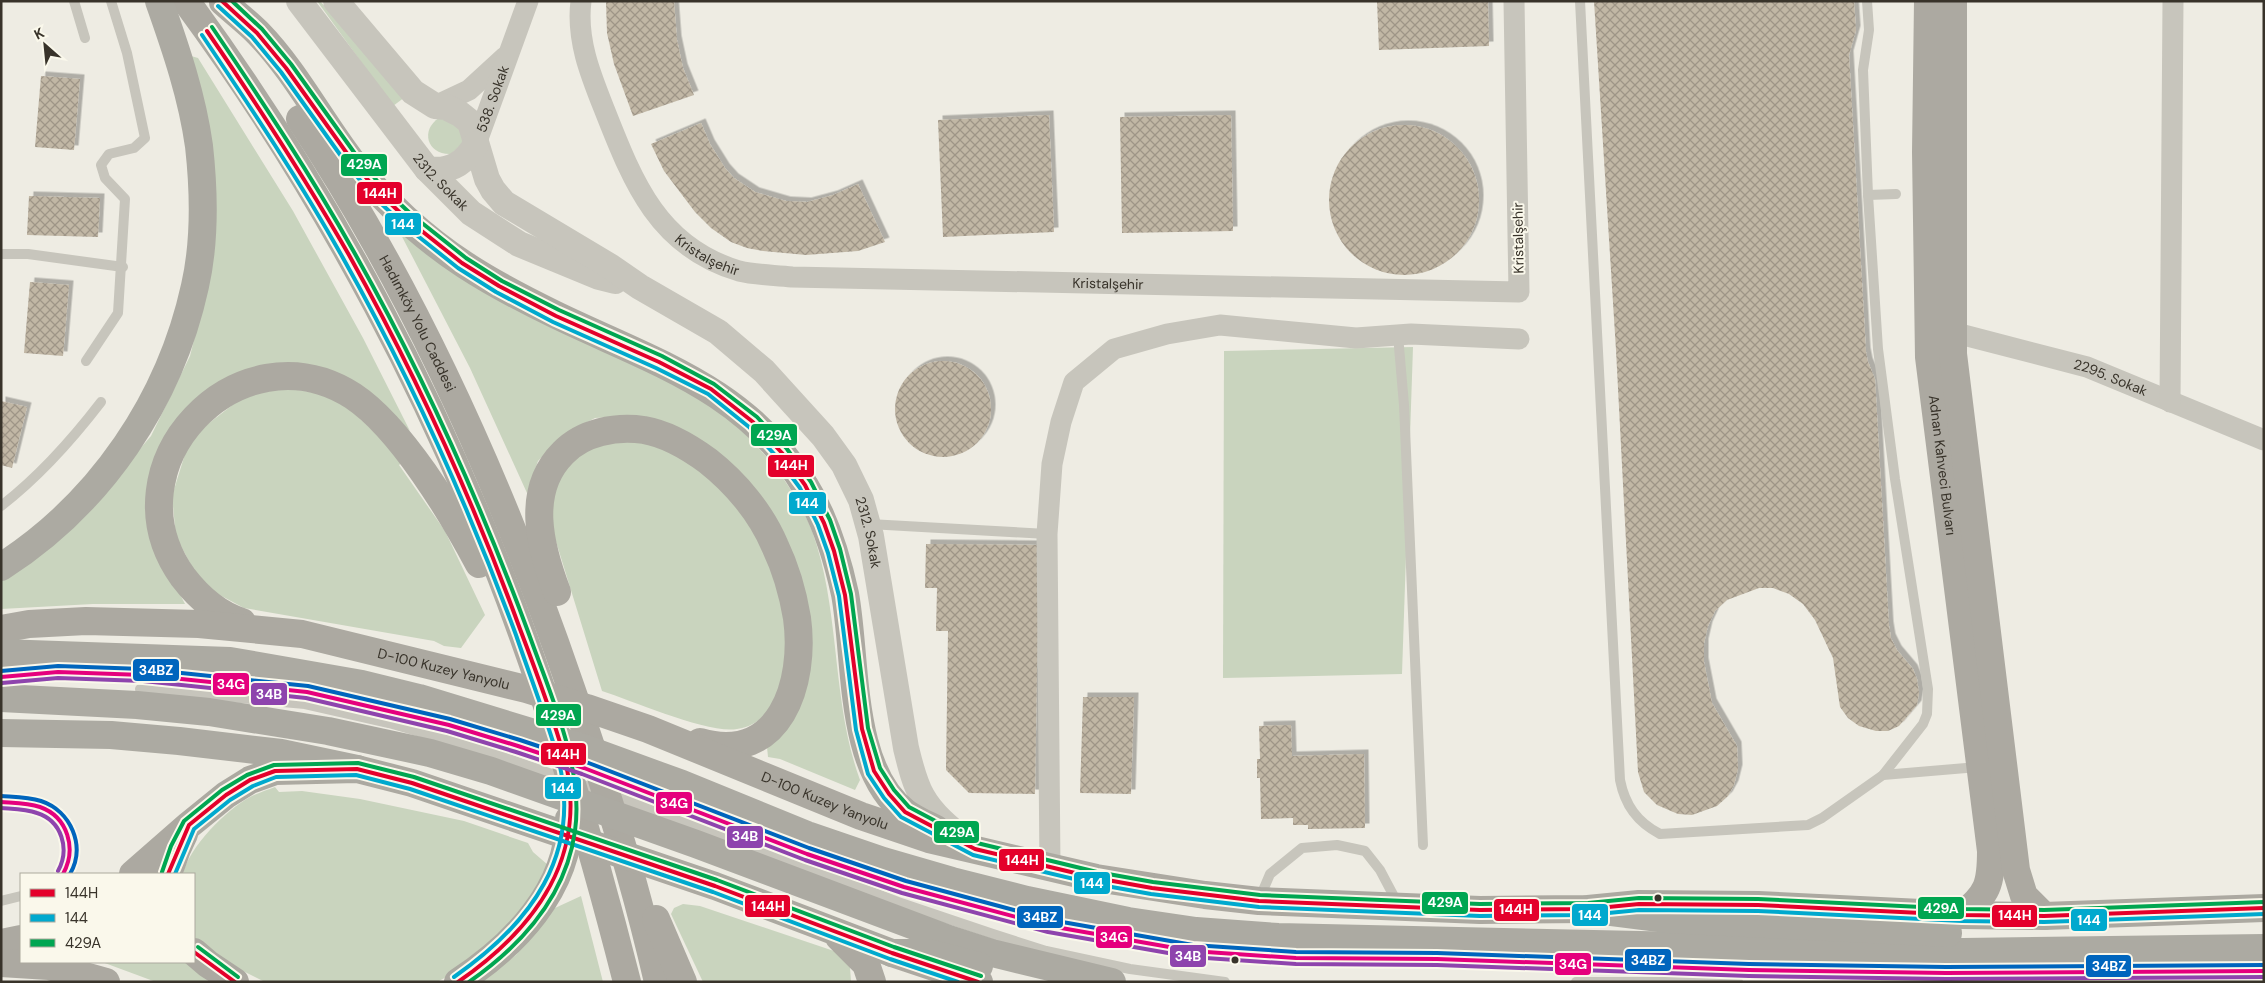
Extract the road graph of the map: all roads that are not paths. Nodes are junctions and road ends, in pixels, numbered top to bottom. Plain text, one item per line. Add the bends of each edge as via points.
1 (74, 1) edge
2 (111, 1) edge
3 (159, 1) edge
4 (186, 1) edge
5 (299, 1) edge
6 (336, 1) edge
7 (528, 1) edge
8 (581, 1) edge
9 (1514, 1) edge
10 (1580, 1) edge
11 (1867, 1) edge
12 (1928, 1) edge
13 (1953, 1) edge
14 (2172, 1) edge
15 (222, 2) edge
16 (85, 38) dead end
17 (507, 55) junction
18 (435, 106) junction
19 (476, 144) junction
20 (409, 145) junction
21 (427, 169) junction
22 (1896, 194) dead end
23 (1868, 195) junction
24 (1, 254) edge
25 (122, 266) junction
26 (640, 287) junction
27 (1940, 331) junction
28 (1398, 335) junction
29 (1520, 340) dead end
30 (86, 361) dead end
31 (101, 402) dead end
32 (2170, 402) junction
33 (2264, 440) edge
34 (1, 506) edge
35 (868, 524) junction
36 (1047, 534) junction
37 (1, 567) edge
38 (1, 629) edge
39 (522, 631) junction
40 (302, 634) junction
41 (1, 653) edge
42 (566, 671) junction
43 (144, 675) dead end
44 (140, 689) dead end
45 (1, 698) edge
46 (479, 724) junction
47 (648, 729) junction
48 (1, 733) edge
49 (488, 761) junction
50 (567, 765) junction
51 (1982, 767) junction
52 (357, 770) junction
53 (1883, 775) junction
54 (685, 796) junction
55 (1, 802) edge
56 (189, 825) junction
57 (695, 834) junction
58 (1423, 845) dead end
59 (975, 849) junction
60 (1050, 867) junction
61 (63, 873) edge
62 (134, 873) edge
63 (168, 873) edge
64 (633, 884) junction
65 (20, 896) edge
66 (1, 901) edge
67 (1259, 901) junction
68 (1399, 907) junction
69 (2264, 908) edge
70 (1588, 910) junction
71 (1962, 915) junction
72 (2044, 916) junction
73 (816, 924) junction
74 (20, 939) edge
75 (1, 943) edge
76 (2264, 948) edge
77 (2093, 950) junction
78 (195, 953) edge
79 (892, 953) junction
80 (1, 963) edge
81 (2264, 971) edge
82 (106, 982) edge
83 (235, 982) edge
84 (458, 982) edge
85 (627, 982) edge
86 (658, 982) edge
87 (683, 982) edge
88 (872, 982) edge
89 (978, 982) edge
90 (1043, 982) edge
91 (1112, 982) edge
92 (1225, 982) edge
93 (1576, 982) edge
94 (1738, 982) edge

1 - 16 lane
2 - 25 lane via 127,53 145,138 134,148 109,154 102,165 104,178 125,199
3 - 37 highway via 190,98 199,147 202,223 196,285 164,377 148,413 123,452 89,493 55,526 25,552
4 - 39 main road, Hadımköy Yolu Caddesi via 266,118 354,265 449,452
5 - 20 street, 2312. Sokak
6 - 18 street, 2312. Sokak via 413,92
7 - 17 street, 538. Sokak
8 - 9 street, Kristalşehir via 580,30 584,53 637,188 651,210 678,238 706,258 740,271 809,278 1519,292
10 - 53 lane via 1623,793 1635,815 1660,834 1808,825
11 - 23 lane via 1869,30 1863,70
12 - 27 main road, Adnan Kahveci Bulvarı via 1926,152
13 - 27 main road, Adnan Kahveci Bulvarı
14 - 32 street
15 - 42 main road, Hadımköy Yolu Caddesi via 340,182 432,349 520,543
15 - 59 main road via 257,33 351,159 377,191 408,220 462,263 499,286 711,389 754,422 782,453 806,485 834,551 845,595 862,729 874,771 905,812
17 - 18 street, 538. Sokak via 469,90
17 - 19 street, 538. Sokak
18 - 19 street, 2312. Sokak via 446,107 470,122
18 - 20 street via 420,116
19 - 21 street via 466,158 451,169
19 - 26 street, 2312. Sokak via 486,179 504,203
20 - 21 street, 2312. Sokak
21 - 26 street, 2312. Sokak via 471,214 519,244 599,277
22 - 23 lane
23 - 53 lane via 1878,349 1928,689 1927,714 1923,724
24 - 25 lane via 28,254
25 - 30 lane via 118,313
26 - 35 street, 2312. Sokak via 718,332 764,371 823,436 844,465 861,500
27 - 32 street, 2295. Sokak via 2087,368
27 - 51 main road, Adnan Kahveci Bulvarı via 1932,382
27 - 72 main road, Adnan Kahveci Bulvarı via 2016,870 2024,896
28 - 29 street
28 - 36 street via 1356,338 1220,325 1167,334 1114,349 1074,382 1052,464
28 - 58 lane via 1404,405
31 - 34 lane via 71,441 24,489
32 - 33 street, 2295. Sokak
35 - 36 lane
35 - 59 street, 2312. Sokak via 913,774 922,797 946,825
36 - 60 street
38 - 40 main road, D-100 Kuzey Yanyolu via 86,621 199,624
39 - 40 main road via 435,489 371,410 352,396 324,384 298,377 259,379 214,400 181,432 159,488 162,524 177,569 208,605 236,620 270,630
39 - 50 main road
40 - 47 main road, D-100 Kuzey Yanyolu via 526,689
41 - 46 highway via 230,661 362,684
42 - 47 main road via 565,626 542,544 541,489 563,452 582,439 629,428 674,440 723,473 764,525 790,586 798,646 794,682 785,711 774,727 754,740 735,746 714,746
42 - 64 main road, Hadımköy Yolu Caddesi via 610,802
43 - 46 lane via 307,692
44 - 49 lane via 305,704 389,723
45 - 49 highway via 209,712
46 - 54 highway via 583,748
47 - 59 main road, D-100 Kuzey Yanyolu via 861,816 929,840
48 - 52 highway via 111,735 179,741 281,753
49 - 57 highway
50 - 84 main road via 569,830 564,856 554,880 522,930 502,950
50 - 85 main road
51 - 53 lane
51 - 71 main road, Adnan Kahveci Bulvarı via 1991,874 1982,897
52 - 56 main road via 275,771 250,780 226,795
52 - 73 main road via 412,784 715,886
54 - 77 highway via 910,869 1027,900 1196,931 1278,937 1781,949
54 - 81 lane via 808,854 904,887 1050,926 1192,951 1296,958 1758,971
55 - 61 lane via 40,807 56,814 68,834 72,852
56 - 62 main road
56 - 63 main road
57 - 91 highway via 916,927 992,953
57 - 92 lane via 1046,951 1130,969
59 - 60 main road, D-100 Kuzey Yanyolu
60 - 67 main road, D-100 Kuzey Yanyolu via 1152,888
64 - 86 main road, Hadımköy Yolu Caddesi
64 - 87 main road via 654,914
65 - 66 lane
67 - 68 main road, D-100 Kuzey Yanyolu
67 - 68 lane via 1270,874 1302,848 1336,845 1365,851 1380,870
68 - 70 main road, D-100 Kuzey Yanyolu
69 - 72 main road, D-100 Kuzey Yanyolu
70 - 71 main road, D-100 Kuzey Yanyolu via 1639,904 1758,904
70 - 77 highway via 1667,919 2001,937
71 - 72 main road, D-100 Kuzey Yanyolu
73 - 79 main road
73 - 88 main road via 836,934 852,948 866,964
74 - 75 main road
76 - 77 highway
78 - 83 main road
79 - 89 main road
79 - 90 highway via 929,953
80 - 82 main road via 49,966
93 - 94 lane

